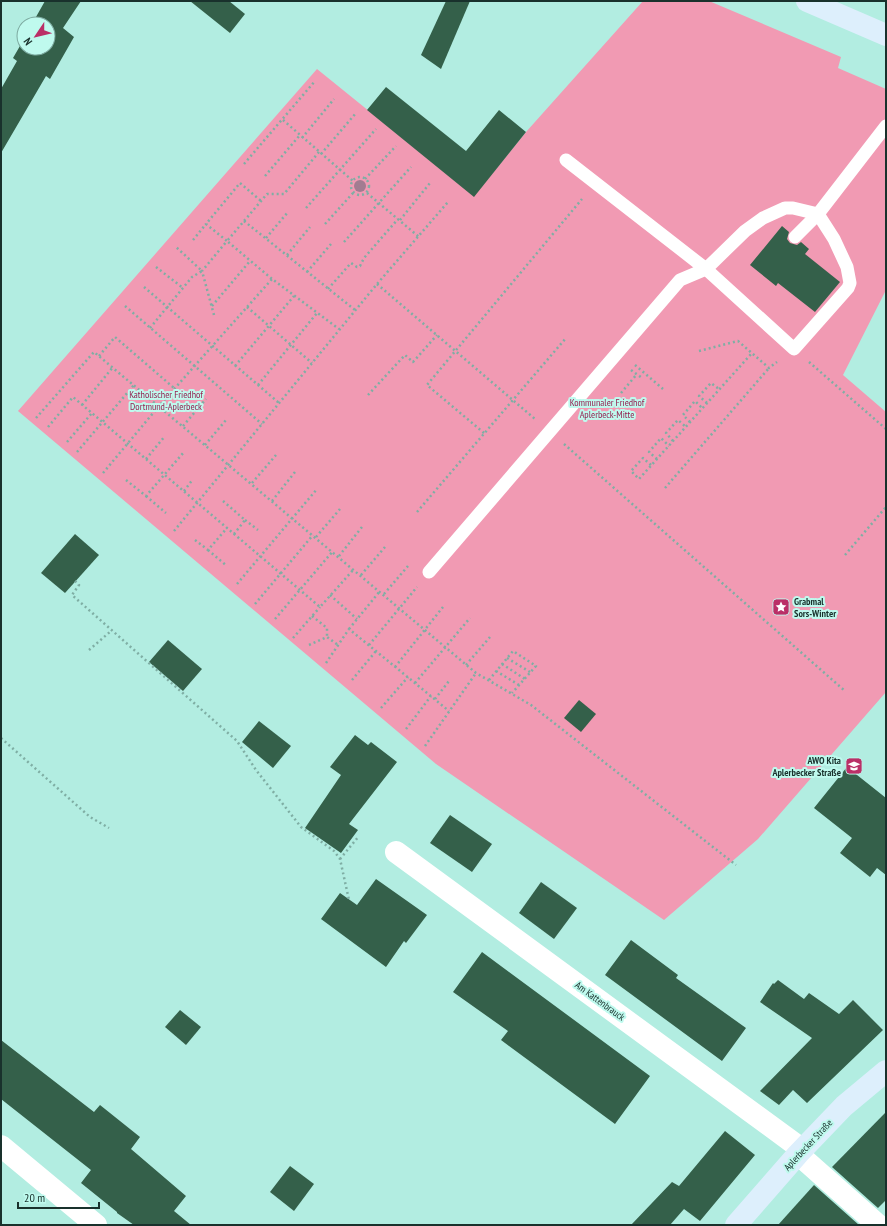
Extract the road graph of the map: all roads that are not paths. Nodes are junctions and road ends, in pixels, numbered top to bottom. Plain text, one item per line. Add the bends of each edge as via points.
1 (807, 1) edge
2 (886, 34) edge
3 (886, 126) edge
4 (566, 160) dead end
5 (818, 214) junction
6 (796, 237) dead end
7 (706, 269) junction
8 (429, 572) road end
9 (396, 852) dead end
10 (886, 1071) edge
11 (1, 1146) edge
12 (801, 1152) junction
13 (96, 1225) edge
14 (736, 1225) edge
15 (878, 1225) edge

1 - 2 main road
3 - 5 lane
4 - 7 lane
5 - 6 lane
5 - 7 lane via 793,208 774,212 745,231
5 - 7 lane via 847,267 850,283 845,293 794,349
7 - 8 lane via 680,280
9 - 12 street, Am Kattenbrauck
10 - 12 main road, Aplerbecker Straße via 844,1106
11 - 13 street
12 - 14 main road, Aplerbecker Straße
12 - 15 street, Am Kattenbrauck

